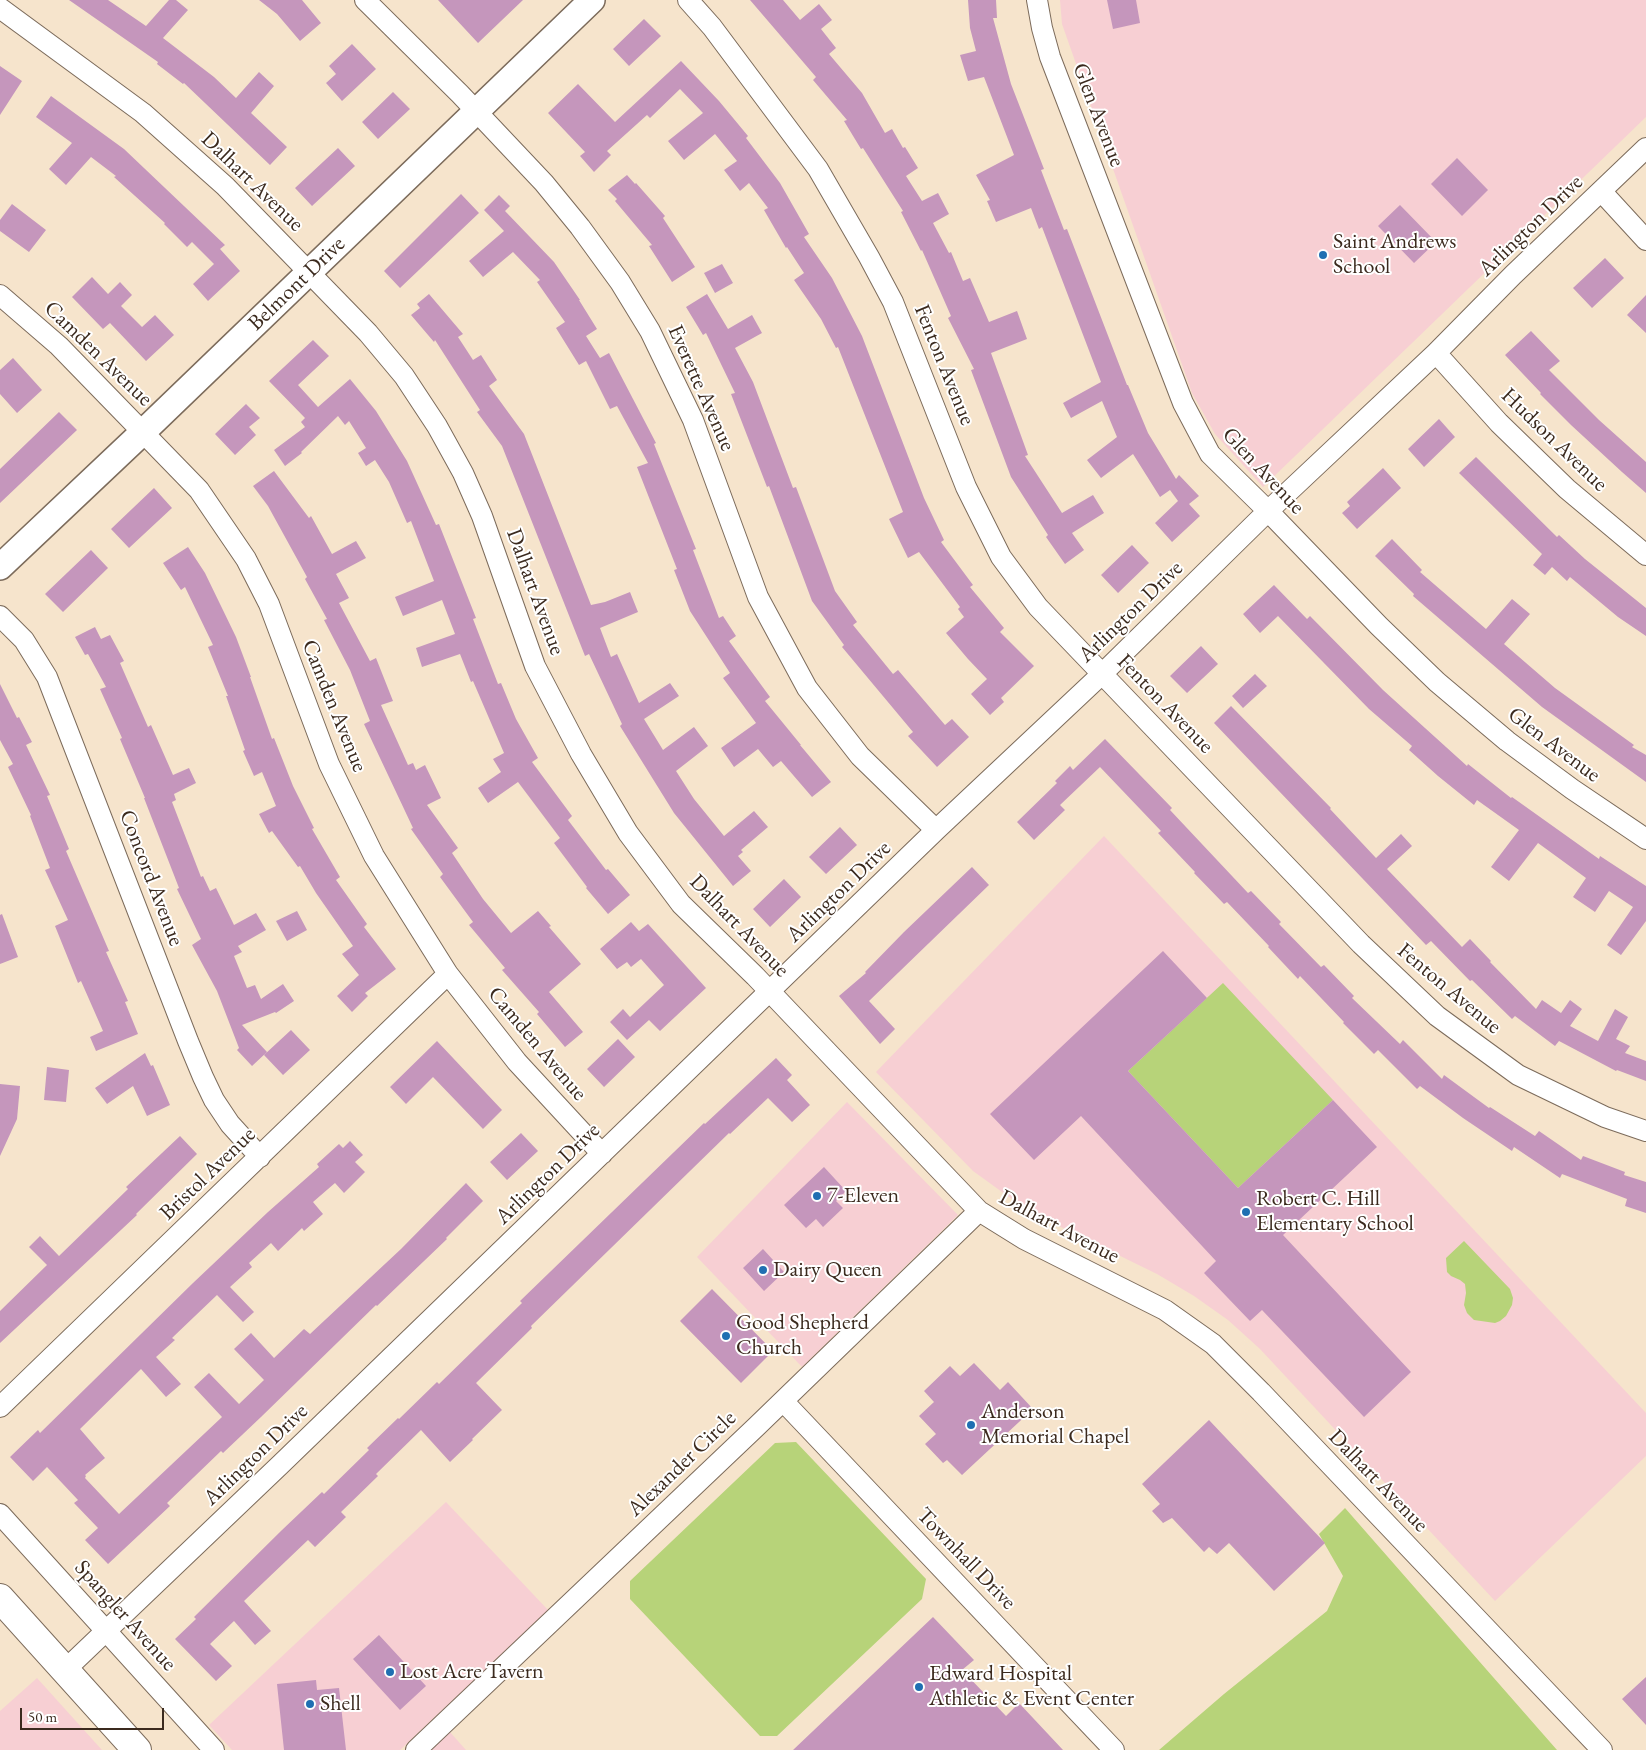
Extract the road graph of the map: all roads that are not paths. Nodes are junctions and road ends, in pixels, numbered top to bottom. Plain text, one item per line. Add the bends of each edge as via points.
1 (365, 0) edge
2 (592, 0) edge
3 (688, 0) edge
4 (1037, 0) edge
5 (0, 8) edge
6 (476, 111) junction
7 (1646, 148) edge
8 (1602, 191) junction
9 (1646, 240) edge
10 (310, 272) junction
11 (0, 295) edge
12 (1436, 353) junction
13 (144, 431) junction
14 (1268, 511) junction
15 (1646, 555) edge
16 (0, 567) edge
17 (0, 616) edge
18 (1103, 673) junction
19 (936, 830) junction
20 (1646, 839) edge
21 (448, 974) junction
22 (770, 992) junction
23 (1646, 1131) edge
24 (602, 1154) junction
25 (260, 1157) junction
26 (978, 1211) junction
27 (783, 1401) junction
28 (0, 1407) edge
29 (0, 1514) edge
30 (0, 1598) edge
31 (106, 1631) junction
32 (65, 1670) junction
33 (138, 1750) edge
34 (214, 1750) edge
35 (416, 1750) edge
36 (1114, 1750) edge
37 (1602, 1750) edge

1 - 6 street, Everette Avenue
2 - 6 street, Belmont Drive
3 - 18 street, Fenton Avenue via 818,169 870,257 893,302 966,487 1001,557 1038,607
4 - 14 street, Glen Avenue via 1050,57 1182,403 1210,454
5 - 10 street, Dalhart Avenue via 143,113 225,186
6 - 10 street, Belmont Drive
6 - 19 street, Everette Avenue via 544,183 580,227 620,282 650,332 693,420 758,597 807,688 860,756
7 - 8 street, Arlington Drive
8 - 9 street
8 - 12 street, Arlington Drive
10 - 13 street, Belmont Drive
10 - 22 street, Dalhart Avenue via 392,361 437,426 482,516 535,666 581,754 628,833 681,904
11 - 13 street, Camden Avenue via 59,346
12 - 14 street, Arlington Drive
12 - 15 street, Hudson Avenue via 1499,423 1567,488
13 - 16 street, Belmont Drive
13 - 21 street, Camden Avenue via 199,490 246,559 269,604 329,764 374,856
14 - 18 street, Arlington Drive
14 - 20 street, Glen Avenue via 1437,682 1507,741
17 - 25 street, Concord Avenue via 24,640 47,676 188,1041 214,1100 230,1124
18 - 19 street, Arlington Drive
18 - 23 street, Fenton Avenue via 1361,944 1437,1016 1518,1075 1605,1117
19 - 22 street, Arlington Drive
21 - 24 street, Camden Avenue via 517,1062
21 - 25 street, Bristol Avenue
22 - 24 street, Arlington Drive
22 - 26 street, Dalhart Avenue
24 - 31 street, Arlington Drive
25 - 28 street, Bristol Avenue
26 - 27 street, Alexander Circle
26 - 37 street, Dalhart Avenue via 1024,1239 1165,1310 1213,1344
27 - 35 street, Alexander Circle
27 - 36 street, Townhall Drive
29 - 31 street, Spangler Avenue
30 - 32 main road
31 - 32 street, Arlington Drive
31 - 34 street, Spangler Avenue
32 - 33 main road

